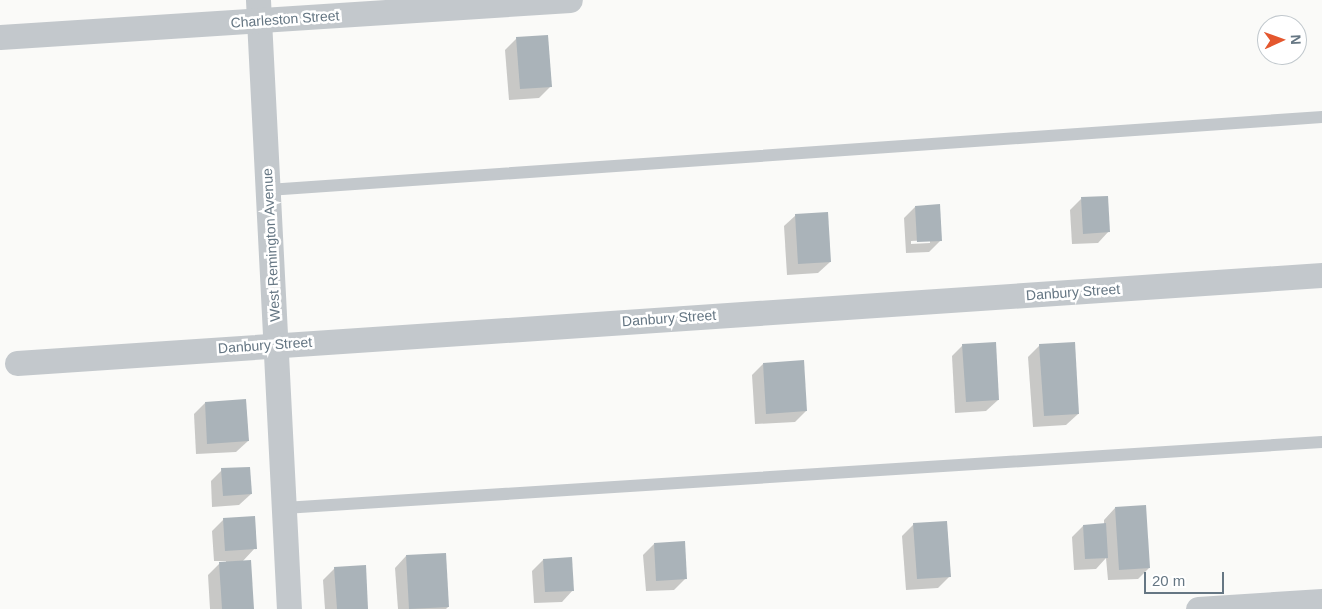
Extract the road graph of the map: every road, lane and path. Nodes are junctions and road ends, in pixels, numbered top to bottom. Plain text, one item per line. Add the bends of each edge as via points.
1 (570, 0) edge
2 (259, 10) edge
3 (0, 37) edge
4 (1322, 117) edge
5 (268, 190) junction
6 (1322, 276) edge
7 (276, 344) junction
8 (17, 363) dead end
9 (1322, 442) edge
10 (284, 508) junction
11 (1322, 601) edge
12 (289, 609) edge
13 (1198, 609) edge

1 - 2 street, Charleston Street
2 - 3 street, Charleston Street
2 - 5 street, West Remington Avenue
4 - 5 lane
5 - 7 street, West Remington Avenue
6 - 7 street, Danbury Street
7 - 8 street, Danbury Street
7 - 10 street, West Remington Avenue
9 - 10 lane
10 - 12 street, West Remington Avenue
11 - 13 street

